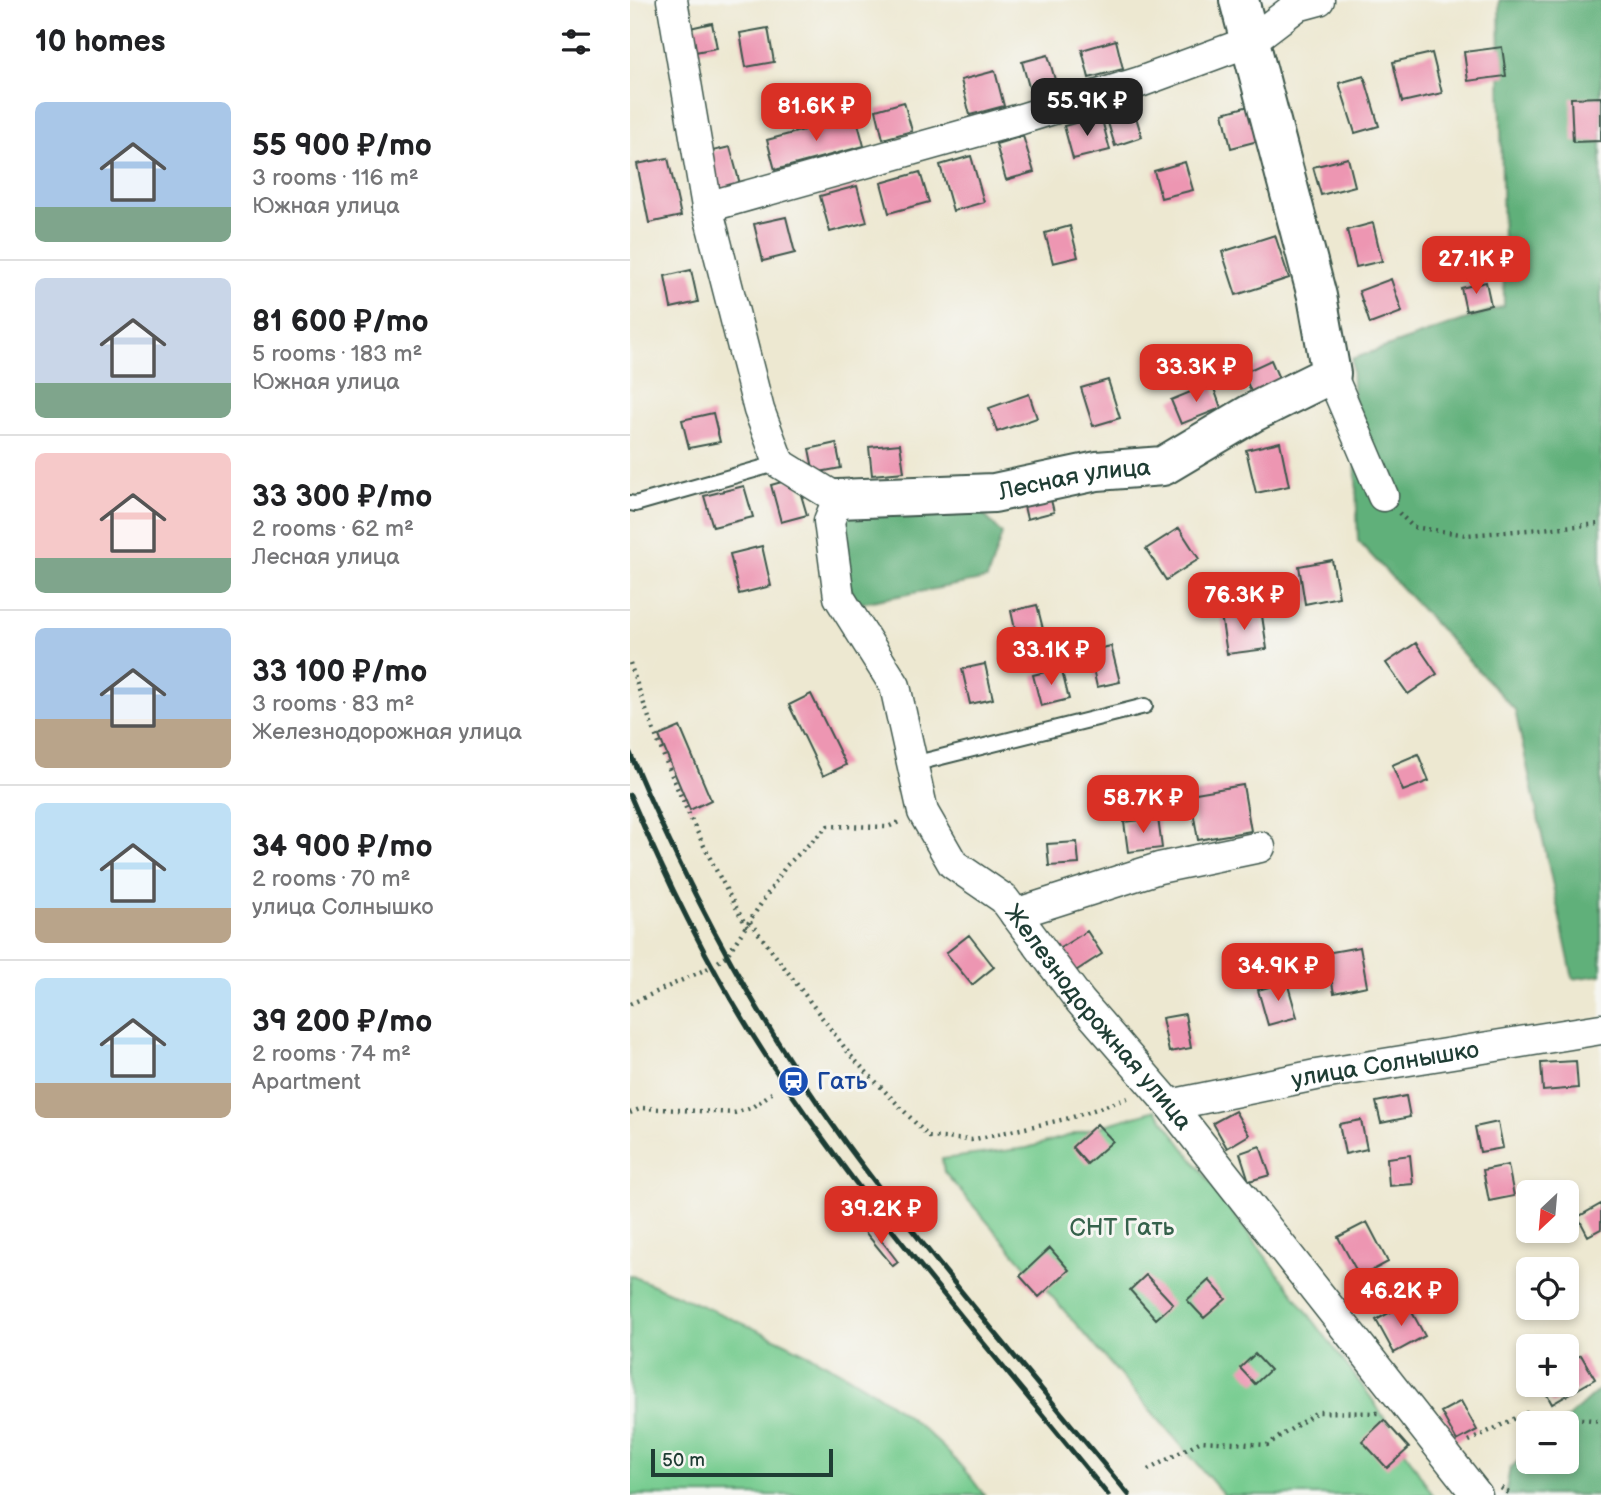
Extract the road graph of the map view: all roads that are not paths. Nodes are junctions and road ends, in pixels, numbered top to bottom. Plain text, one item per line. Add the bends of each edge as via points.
1 (672, 0) edge
2 (1239, 0) edge
3 (1319, 0) edge
4 (1251, 41) junction
5 (707, 206) junction
6 (1331, 374) junction
7 (779, 463) junction
8 (1383, 496) road end
9 (838, 499) junction
10 (630, 503) edge
11 (1145, 706) dead end
12 (913, 764) junction
13 (1260, 847) dead end
14 (1015, 914) junction
15 (1601, 1029) edge
16 (1170, 1105) junction
17 (1477, 1495) edge

1 - 5 street
2 - 4 street
3 - 4 street via 1297,6
4 - 5 street via 1021,120
4 - 6 street via 1317,296
5 - 7 street via 759,410
6 - 8 street
6 - 9 street, Лесная улица via 1252,413 1163,466 1097,471 994,492
7 - 9 street
7 - 10 lane
9 - 12 street, Железнодорожная улица via 829,521 839,597 895,686
11 - 12 lane
12 - 14 street, Железнодорожная улица via 923,811 953,864 1004,899
13 - 14 street via 1159,868
14 - 16 street, Железнодорожная улица via 1080,1001
15 - 16 street, улица Солнышко via 1316,1075
16 - 17 street, Железнодорожная улица

